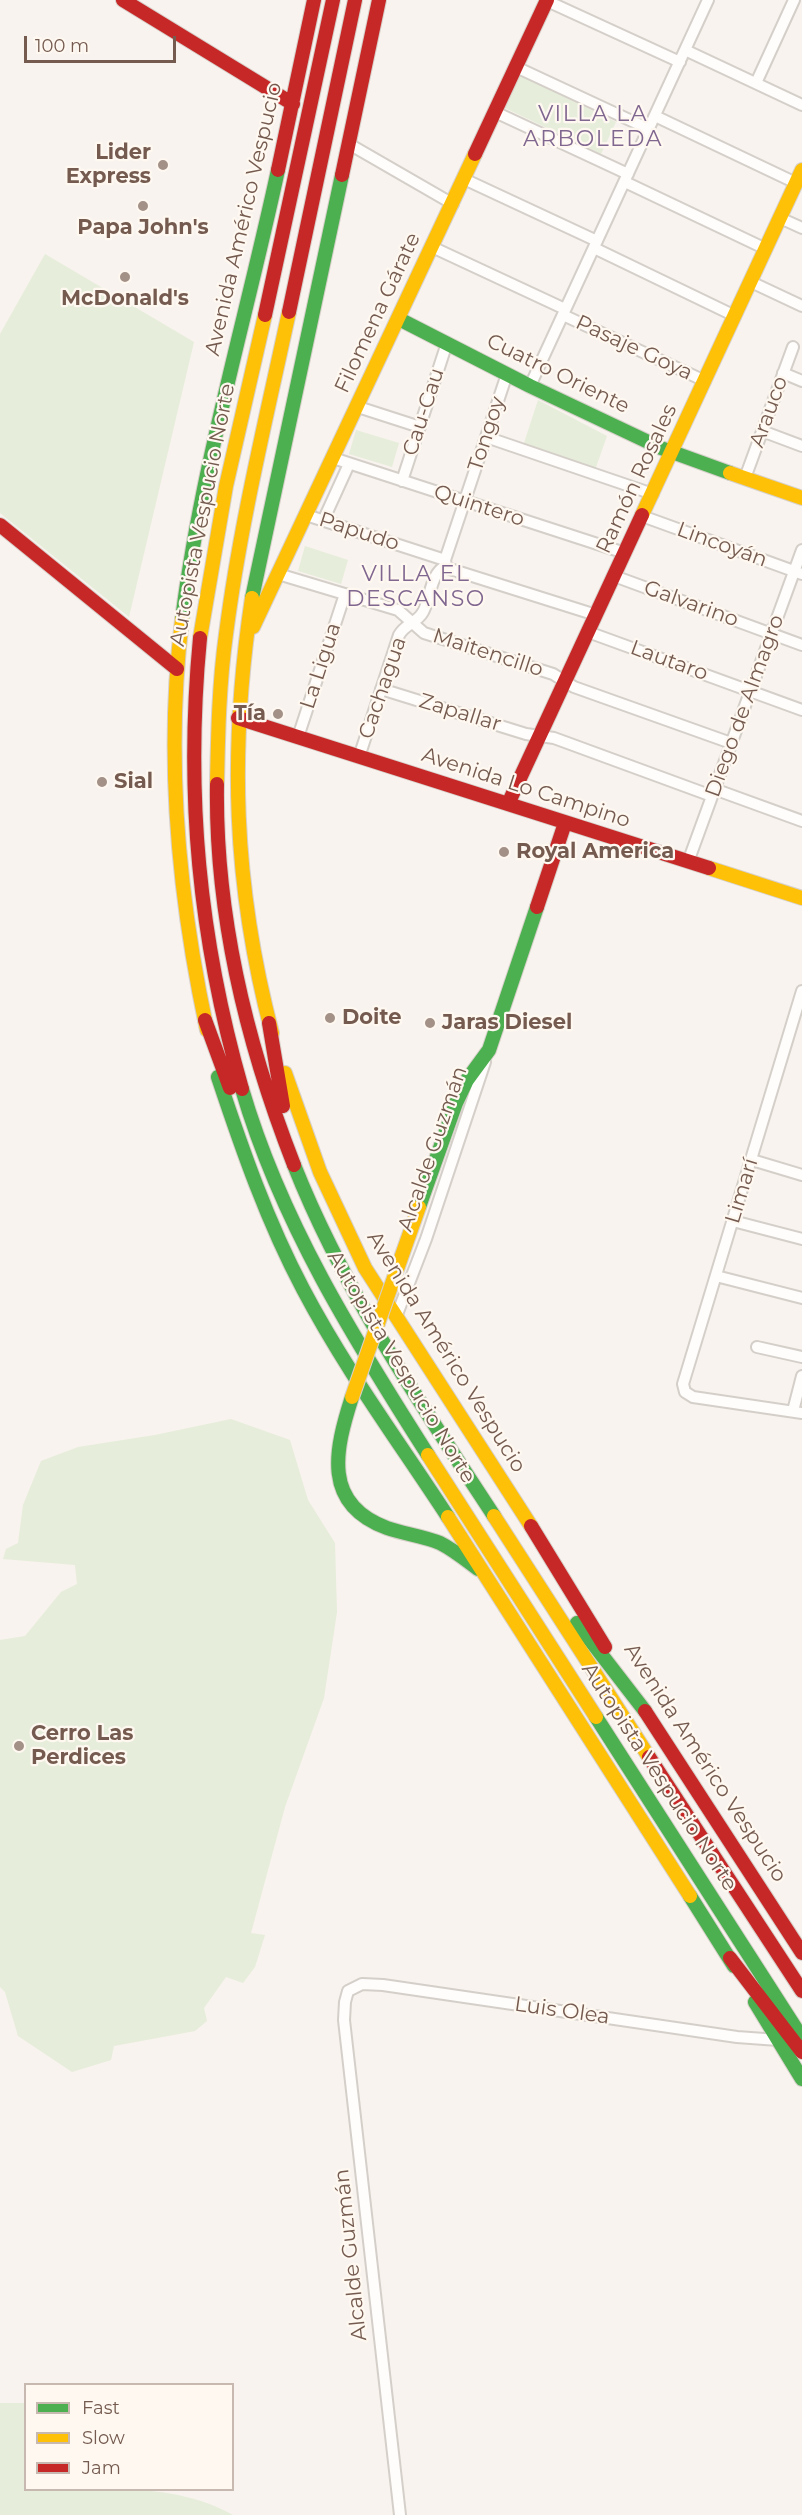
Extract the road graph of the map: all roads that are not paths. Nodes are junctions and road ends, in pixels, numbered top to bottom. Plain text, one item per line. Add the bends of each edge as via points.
1 (123, 0) edge
2 (314, 0) edge
3 (333, 0) edge
4 (355, 0) edge
5 (379, 0) edge
6 (547, 0) edge
7 (708, 0) edge
8 (794, 0) edge
9 (685, 50) junction
10 (680, 62) junction
11 (516, 67) junction
12 (756, 83) junction
13 (293, 104) junction
14 (802, 105) edge
15 (495, 112) junction
16 (655, 116) junction
17 (649, 129) junction
18 (349, 144) junction
19 (799, 176) edge
20 (626, 178) junction
21 (464, 179) junction
22 (453, 204) junction
23 (780, 218) junction
24 (802, 228) edge
25 (595, 245) junction
26 (432, 247) junction
27 (766, 249) junction
28 (751, 282) junction
29 (802, 306) edge
30 (564, 312) junction
31 (735, 316) junction
32 (399, 319) junction
33 (447, 343) junction
34 (793, 347) dead end
35 (783, 373) junction
36 (507, 374) junction
37 (705, 381) junction
38 (802, 381) edge
39 (530, 386) junction
40 (357, 407) junction
41 (420, 427) junction
42 (762, 431) junction
43 (486, 437) junction
44 (802, 446) edge
45 (673, 452) junction
46 (333, 459) junction
47 (350, 464) junction
48 (745, 478) junction
49 (402, 481) junction
50 (653, 494) junction
51 (802, 498) edge
52 (465, 501) junction
53 (306, 515) junction
54 (642, 516) junction
55 (323, 521) junction
56 (0, 525) edge
57 (802, 550) edge
58 (625, 553) junction
59 (446, 563) junction
60 (798, 572) edge
61 (278, 574) junction
62 (614, 576) junction
63 (345, 594) junction
64 (596, 615) junction
65 (412, 622) junction
66 (588, 632) junction
67 (771, 633) junction
68 (245, 644) junction
69 (802, 645) edge
70 (177, 669) junction
71 (565, 681) junction
72 (381, 689) junction
73 (750, 691) junction
74 (802, 710) edge
75 (238, 718) junction
76 (540, 736) junction
77 (298, 737) junction
78 (731, 743) junction
79 (359, 757) junction
80 (713, 793) junction
81 (508, 804) junction
82 (802, 821) edge
83 (565, 823) junction
84 (688, 862) junction
85 (802, 898) edge
86 (802, 991) edge
87 (204, 1020) junction
88 (269, 1023) junction
89 (489, 1050) junction
90 (752, 1160) junction
91 (802, 1175) edge
92 (307, 1196) junction
93 (288, 1212) junction
94 (733, 1221) junction
95 (802, 1239) edge
96 (716, 1276) junction
97 (802, 1298) edge
98 (396, 1317) junction
99 (757, 1347) dead end
100 (802, 1357) edge
101 (802, 1376) edge
102 (798, 1412) edge
103 (528, 1569) junction
104 (489, 1577) junction
105 (645, 1711) junction
106 (802, 1953) edge
107 (730, 1958) junction
108 (348, 1991) joint
109 (802, 1991) edge
110 (802, 2038) edge
111 (778, 2040) junction
112 (802, 2052) edge
113 (802, 2079) edge
114 (400, 2515) edge

1 - 13 main road
2 - 13 main road, Avenida Américo Vespucio
3 - 93 main road, Autopista Vespucio Norte via 213,554 199,647 193,732 198,873 213,970 241,1083
4 - 92 main road, Autopista Vespucio Norte via 237,559 224,638 218,724 219,824 233,955 266,1085
5 - 18 main road, Avenida Américo Vespucio
6 - 10 street
6 - 11 main road, Filomena Gárate
7 - 9 street
8 - 12 street
9 - 10 street
9 - 12 street
10 - 16 street
11 - 15 main road, Filomena Gárate
11 - 17 street
12 - 14 street
13 - 70 main road, Avenida Américo Vespucio via 192,551
15 - 20 street
15 - 21 main road, Filomena Gárate
16 - 17 street
16 - 19 street
17 - 20 street
18 - 22 street
18 - 68 main road, Avenida Américo Vespucio via 262,545
19 - 23 main road, Ramón Rosales
20 - 25 street
20 - 27 street
21 - 22 main road, Filomena Gárate
21 - 25 street
22 - 26 main road, Filomena Gárate
23 - 24 street
23 - 27 main road, Ramón Rosales
25 - 30 street
25 - 31 street
26 - 30 street, Pasaje Goya
26 - 32 main road, Filomena Gárate
27 - 28 main road, Ramón Rosales
28 - 29 street
28 - 31 main road, Ramón Rosales
30 - 37 street, Pasaje Goya
30 - 39 street
31 - 37 main road, Ramón Rosales
32 - 33 main road, Cuatro Oriente
32 - 40 main road, Filomena Gárate
33 - 36 main road, Cuatro Oriente
33 - 41 street, Cau-Cau
34 - 35 street, Arauco
35 - 38 street
35 - 42 street, Arauco
36 - 39 main road, Cuatro Oriente
36 - 43 street, Tongoy
37 - 45 main road, Ramón Rosales
39 - 45 main road, Cuatro Oriente
40 - 41 street
40 - 46 main road, Filomena Gárate
41 - 49 street, Cau-Cau
42 - 44 street
42 - 48 street, Arauco
43 - 50 street
43 - 52 street, Tongoy
45 - 48 main road, Cuatro Oriente
45 - 50 main road, Ramón Rosales
46 - 47 street, Quintero
46 - 53 main road, Filomena Gárate
47 - 49 street, Quintero
47 - 55 street
48 - 51 main road, Cuatro Oriente
49 - 52 street, Quintero
50 - 54 main road, Ramón Rosales
52 - 58 street, Quintero
52 - 59 street, Tongoy
53 - 55 street, Papudo
53 - 61 main road, Filomena Gárate
54 - 58 main road, Ramón Rosales
54 - 60 street, Lincoyán
55 - 59 street, Papudo
56 - 70 main road
57 - 60 street, Diego de Almagro
58 - 62 main road, Ramón Rosales
59 - 64 street, Papudo via 450,569
59 - 65 street, Tongoy via 437,572 424,611
60 - 67 street, Diego de Almagro
61 - 63 street, Maitencillo
61 - 68 main road, Filomena Gárate
62 - 64 main road, Ramón Rosales
62 - 67 street, Galvarino
63 - 65 street, Maitencillo via 398,610
63 - 77 street, La Ligua
64 - 66 main road, Ramón Rosales
65 - 71 street, Maitencillo via 424,633
65 - 72 street, Cachagua via 399,635
66 - 71 main road, Ramón Rosales
66 - 73 street, Lautaro
67 - 69 street, Galvarino
67 - 73 street, Diego de Almagro
68 - 75 main road, Avenida Américo Vespucio
70 - 87 main road, Avenida Américo Vespucio via 174,786 179,866
71 - 76 main road, Ramón Rosales
71 - 78 street, Maitencillo
72 - 76 street, Zapallar
72 - 79 street, Cachagua
73 - 74 street, Lautaro
73 - 78 street, Diego de Almagro
75 - 77 main road, Avenida Lo Campino
75 - 88 main road, Avenida Américo Vespucio via 243,882
76 - 80 street, Zapallar
76 - 81 main road, Ramón Rosales
77 - 79 main road, Avenida Lo Campino
78 - 80 street, Diego de Almagro
79 - 81 main road, Avenida Lo Campino
80 - 82 street, Zapallar
80 - 84 street, Diego de Almagro
81 - 83 main road, Avenida Lo Campino
83 - 84 main road, Avenida Lo Campino
83 - 89 main road, Alcalde Guzmán
84 - 85 main road, Avenida Lo Campino
86 - 90 street, Limarí
87 - 93 main road via 252,1145
87 - 104 main road, Avenida Américo Vespucio via 244,1154 303,1289 345,1360
88 - 92 main road via 286,1119
88 - 98 main road, Avenida Américo Vespucio via 320,1172 357,1253
89 - 98 street, Alcalde Guzmán
89 - 104 main road, bridge via 456,1102 352,1397 336,1458 339,1480 349,1502 363,1515 379,1525 443,1544
90 - 91 street
90 - 94 street, Limarí
92 - 103 main road, Autopista Vespucio Norte via 340,1266 382,1340
93 - 110 main road, Autopista Vespucio Norte via 324,1284 387,1390
94 - 95 street
94 - 96 street, Limarí
96 - 97 street
96 - 102 street, Limarí via 684,1380 685,1392 693,1397
98 - 105 main road, Avenida Américo Vespucio
99 - 100 street
101 - 102 street
103 - 105 main road via 579,1626
103 - 109 main road, Autopista Vespucio Norte
104 - 107 main road, Avenida Américo Vespucio
105 - 106 main road, Avenida Américo Vespucio
107 - 111 main road, Avenida Américo Vespucio
107 - 112 main road
108 - 111 street, Luis Olea via 362,1984 383,1985
108 - 114 street, Alcalde Guzmán via 344,2020
111 - 113 main road, Avenida Américo Vespucio

